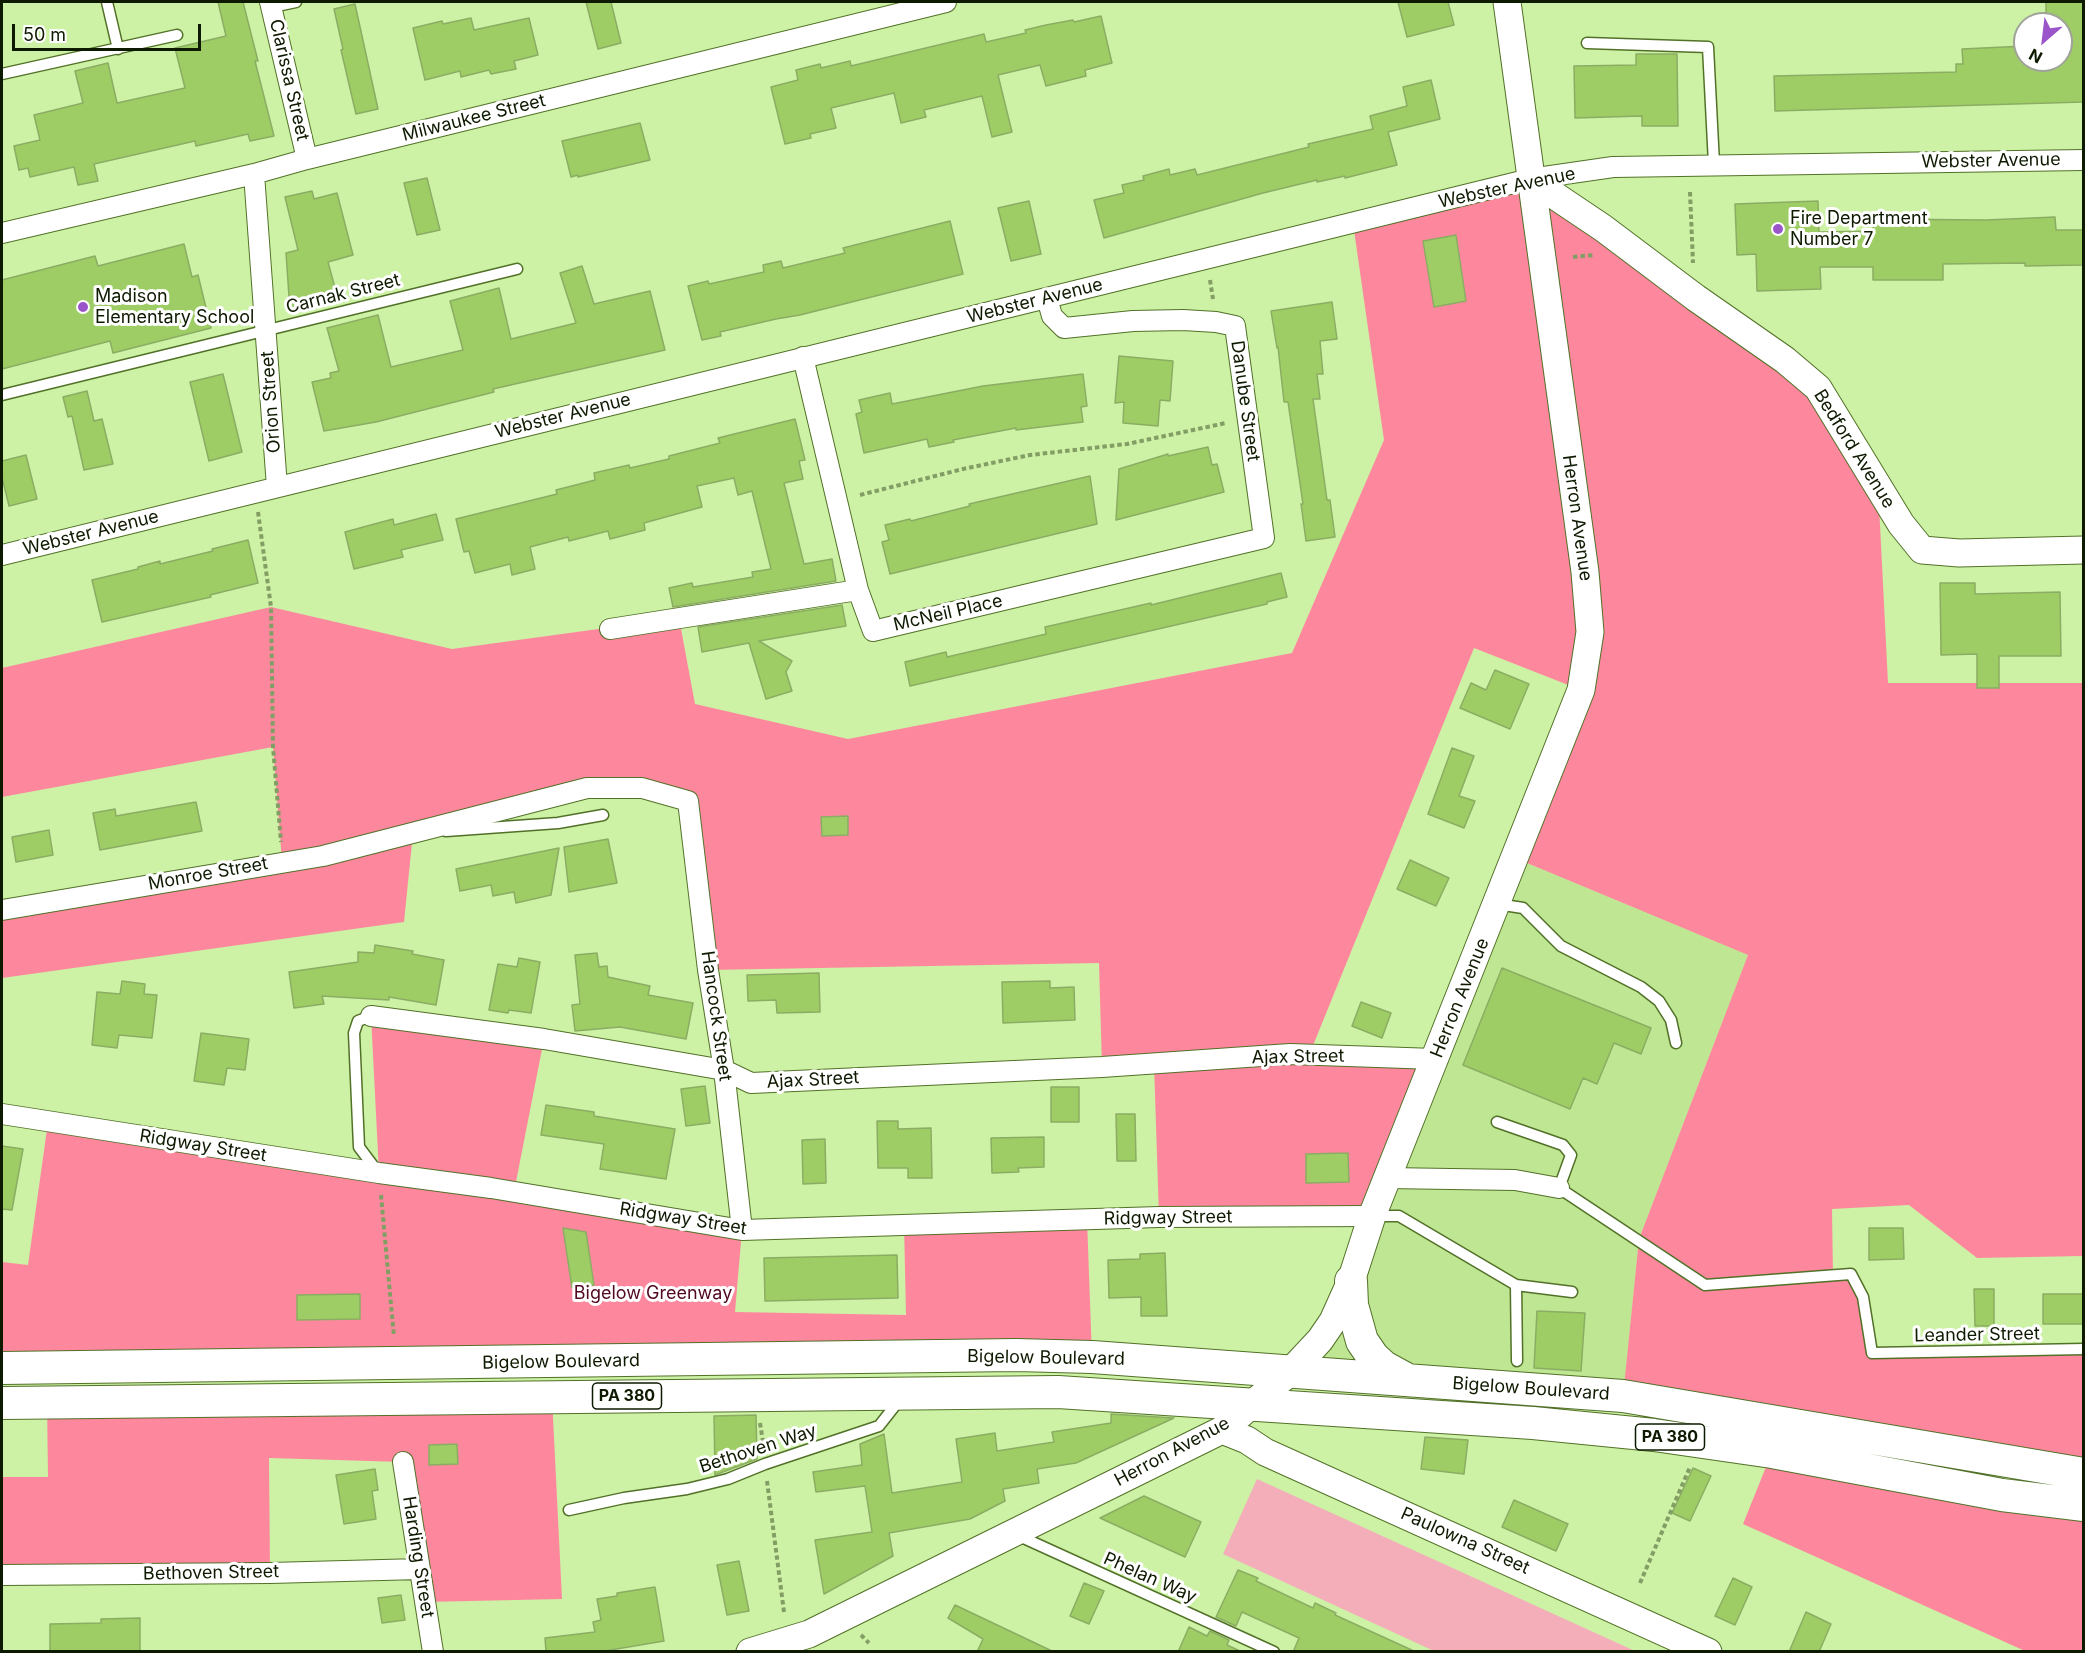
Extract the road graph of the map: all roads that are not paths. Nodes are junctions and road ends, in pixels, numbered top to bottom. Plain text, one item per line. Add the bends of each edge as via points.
1 (107, 2) edge
2 (296, 2) edge
3 (946, 2) edge
4 (1507, 2) edge
5 (271, 4) edge
6 (872, 10) edge
7 (177, 35) dead end
8 (1587, 43) dead end
9 (118, 49) junction
10 (2, 74) edge
11 (307, 159) junction
12 (2084, 160) edge
13 (1714, 164) junction
14 (254, 174) junction
15 (1530, 179) junction
16 (2, 230) edge
17 (518, 268) dead end
18 (1047, 298) junction
19 (265, 330) junction
20 (803, 357) junction
21 (2, 395) edge
22 (277, 487) junction
23 (1264, 538) joint
24 (2084, 550) edge
25 (2, 555) edge
26 (858, 590) junction
27 (610, 629) dead end
28 (688, 801) joint
29 (603, 815) dead end
30 (413, 833) junction
31 (1497, 904) junction
32 (2, 910) edge
33 (371, 1016) joint
34 (1676, 1043) dead end
35 (1435, 1059) junction
36 (724, 1071) junction
37 (2, 1114) edge
38 (1497, 1122) dead end
39 (379, 1173) junction
40 (1388, 1178) junction
41 (1559, 1188) junction
42 (1372, 1216) junction
43 (742, 1230) junction
44 (1351, 1281) junction
45 (1516, 1285) junction
46 (1572, 1292) dead end
47 (2084, 1349) edge
48 (1517, 1361) dead end
49 (2, 1368) edge
50 (1291, 1371) junction
51 (1407, 1380) junction
52 (905, 1394) junction
53 (2, 1402) edge
54 (1253, 1405) junction
55 (1222, 1430) junction
56 (403, 1462) dead end
57 (2084, 1474) edge
58 (2084, 1504) edge
59 (570, 1510) dead end
60 (1013, 1533) junction
61 (420, 1569) junction
62 (2, 1575) edge
63 (810, 1643) edge
64 (433, 1652) edge
65 (750, 1652) edge
66 (1274, 1652) edge
67 (1708, 1652) edge

1 - 9 lane
2 - 5 lane
3 - 6 street, Milwaukee Street
4 - 15 street, Herron Avenue
5 - 11 street, Clarissa Street
6 - 11 street, Milwaukee Street
7 - 9 lane
8 - 13 lane via 1708,47
9 - 10 lane
11 - 14 street, Milwaukee Street
12 - 13 street, Webster Avenue
13 - 15 street, Webster Avenue via 1613,167
14 - 16 street, Milwaukee Street
14 - 19 street, Orion Street
15 - 18 street, Webster Avenue
15 - 24 street, Bedford Avenue via 1785,360 1818,388 1901,524 1923,550
15 - 31 street, Herron Avenue via 1590,632 1581,690
17 - 19 lane, Carnak Street
18 - 20 street, Webster Avenue
18 - 23 street, Danube Street via 1052,316 1064,328 1183,320 1235,326
19 - 21 lane, Carnak Street
19 - 22 street, Orion Street
20 - 22 street, Webster Avenue
20 - 26 street, McNeil Place
22 - 25 street, Webster Avenue
23 - 26 street, McNeil Place via 873,631
26 - 27 street
28 - 30 street, Monroe Street via 642,788 586,788
28 - 36 street, Hancock Street
29 - 30 lane, Monroe Street via 558,823
30 - 32 street, Monroe Street via 323,856
31 - 34 lane via 1522,908 1561,946 1641,987 1659,1001 1671,1020
31 - 35 street, Herron Avenue
33 - 36 street, Ajax Street via 544,1039
33 - 39 lane, Ajax Street via 358,1021 354,1033 360,1146
35 - 36 street, Ajax Street via 1290,1054 751,1083
35 - 40 street, Herron Avenue
36 - 43 street, Hancock Street
37 - 39 street, Ridgway Street
38 - 41 lane via 1563,1145 1571,1155
39 - 43 street, Ridgway Street
40 - 41 street via 1515,1180
40 - 42 street, Herron Avenue
41 - 47 lane, Leander Street via 1705,1285 1851,1274 1863,1298 1872,1353
42 - 43 street, Ridgway Street via 1158,1217
42 - 44 street, Herron Avenue
42 - 45 lane via 1399,1215
44 - 50 street, Herron Avenue via 1327,1330
44 - 51 main road via 1352,1305 1362,1341 1383,1367
45 - 46 lane
45 - 48 lane
49 - 50 main road, Bigelow Boulevard / PA 380 via 1016,1355
50 - 51 main road, Bigelow Boulevard / PA 380
50 - 54 street, Herron Avenue
51 - 57 main road, Bigelow Boulevard / PA 380 via 1623,1396
52 - 53 main road, Bigelow Boulevard / PA 380
52 - 54 main road, Bigelow Boulevard / PA 380 via 1058,1392
52 - 59 lane, Bethoven Way via 879,1426 728,1479
54 - 55 street, Herron Avenue
54 - 58 main road, Bigelow Boulevard / PA 380 via 1665,1437 1772,1452 2002,1496
55 - 60 street, Herron Avenue
55 - 67 street, Paulowna Street
56 - 61 street, Harding Street
60 - 63 street, Herron Avenue
60 - 66 lane, Phelan Way
61 - 62 street, Bethoven Street
61 - 64 street, Harding Street
63 - 65 street, Herron Avenue

